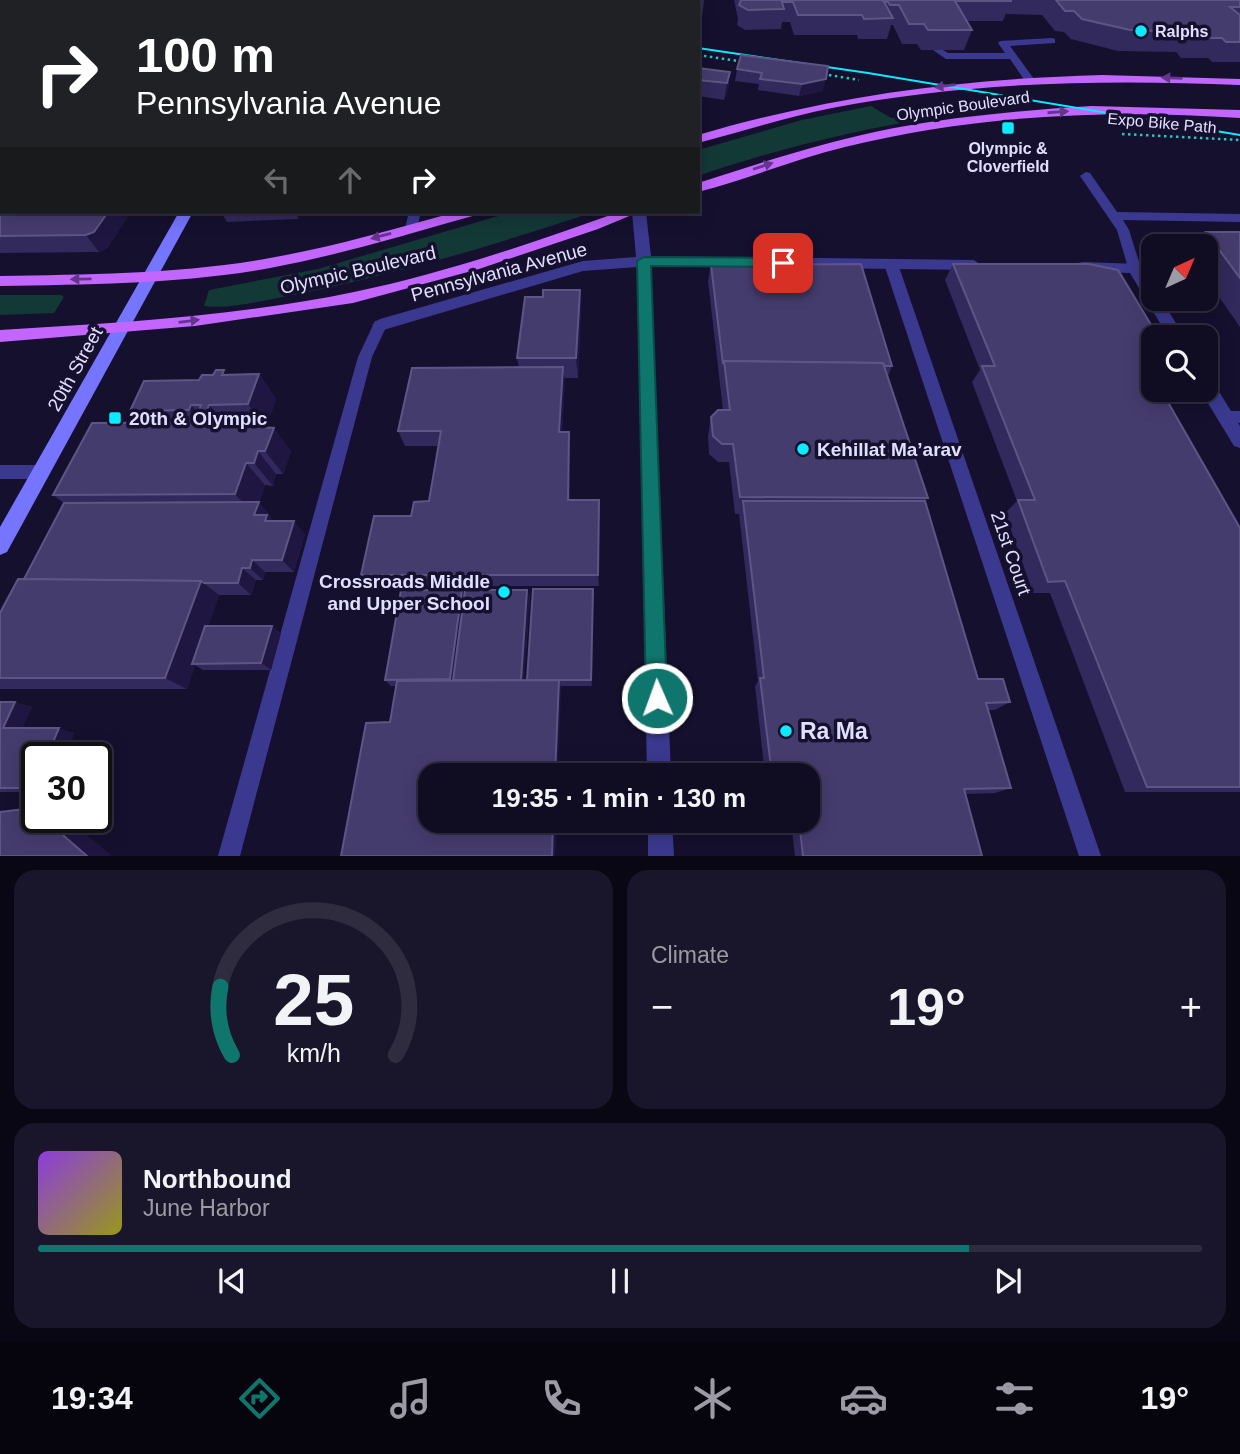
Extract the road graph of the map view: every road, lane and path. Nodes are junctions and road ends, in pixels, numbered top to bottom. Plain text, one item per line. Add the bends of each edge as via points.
1 (1052, 41) dead end
2 (939, 50) edge
3 (700, 55) edge
4 (1013, 57) junction
5 (753, 63) edge
6 (822, 74) edge
7 (1028, 79) junction
8 (1240, 82) edge
9 (866, 86) dead end
10 (1240, 114) edge
11 (1111, 133) dead end
12 (700, 138) edge
13 (1240, 140) edge
14 (1086, 176) dead end
15 (700, 187) edge
16 (185, 214) edge
17 (414, 214) edge
18 (464, 214) edge
19 (626, 214) edge
20 (639, 214) edge
21 (1113, 216) junction
22 (1240, 218) edge
23 (411, 228) junction
24 (644, 261) junction
25 (891, 264) junction
26 (985, 265) edge
27 (1066, 267) edge
28 (1134, 268) junction
29 (149, 278) junction
30 (0, 281) edge
31 (380, 325) joint
32 (1169, 325) edge
33 (121, 329) junction
34 (0, 336) edge
35 (1218, 400) edge
36 (1233, 417) edge
37 (1240, 441) edge
38 (0, 472) edge
39 (42, 472) junction
40 (0, 546) edge
41 (659, 763) edge
42 (660, 833) edge
43 (229, 856) edge
44 (661, 856) edge
45 (1090, 856) edge

1 - 4 lane via 1003,43
2 - 4 lane via 946,56
3 - 5 path
4 - 7 lane
6 - 9 path via 856,79
8 -> 7 main road, Olympic Boulevard
7 -> 12 main road, Olympic Boulevard via 871,96
15 -> 10 main road, Olympic Boulevard via 845,143 982,119 1108,108
11 - 13 path, Expo Bike Path
14 - 21 lane
16 - 29 main road, 20th Street
17 - 23 lane
18 - 23 main road, Olympic Boulevard
33 -> 19 main road, Olympic Boulevard via 313,305 476,264
20 - 24 street
21 - 22 lane
21 - 28 lane
23 -> 29 main road, Olympic Boulevard via 305,256
24 - 25 street, Pennsylvania Avenue
24 - 31 street, Pennsylvania Avenue via 583,266
24 - 41 street
25 - 26 street, Pennsylvania Avenue
25 - 45 lane, 21st Court
27 - 28 street
28 - 32 street
29 -> 30 main road, Olympic Boulevard
29 - 33 main road, 20th Street
31 - 43 lane via 365,357
33 - 34 main road, Olympic Boulevard
33 - 39 main road, 20th Street
35 - 36 street
36 - 37 street
38 - 39 lane
39 - 40 main road, 20th Street
42 - 44 street

